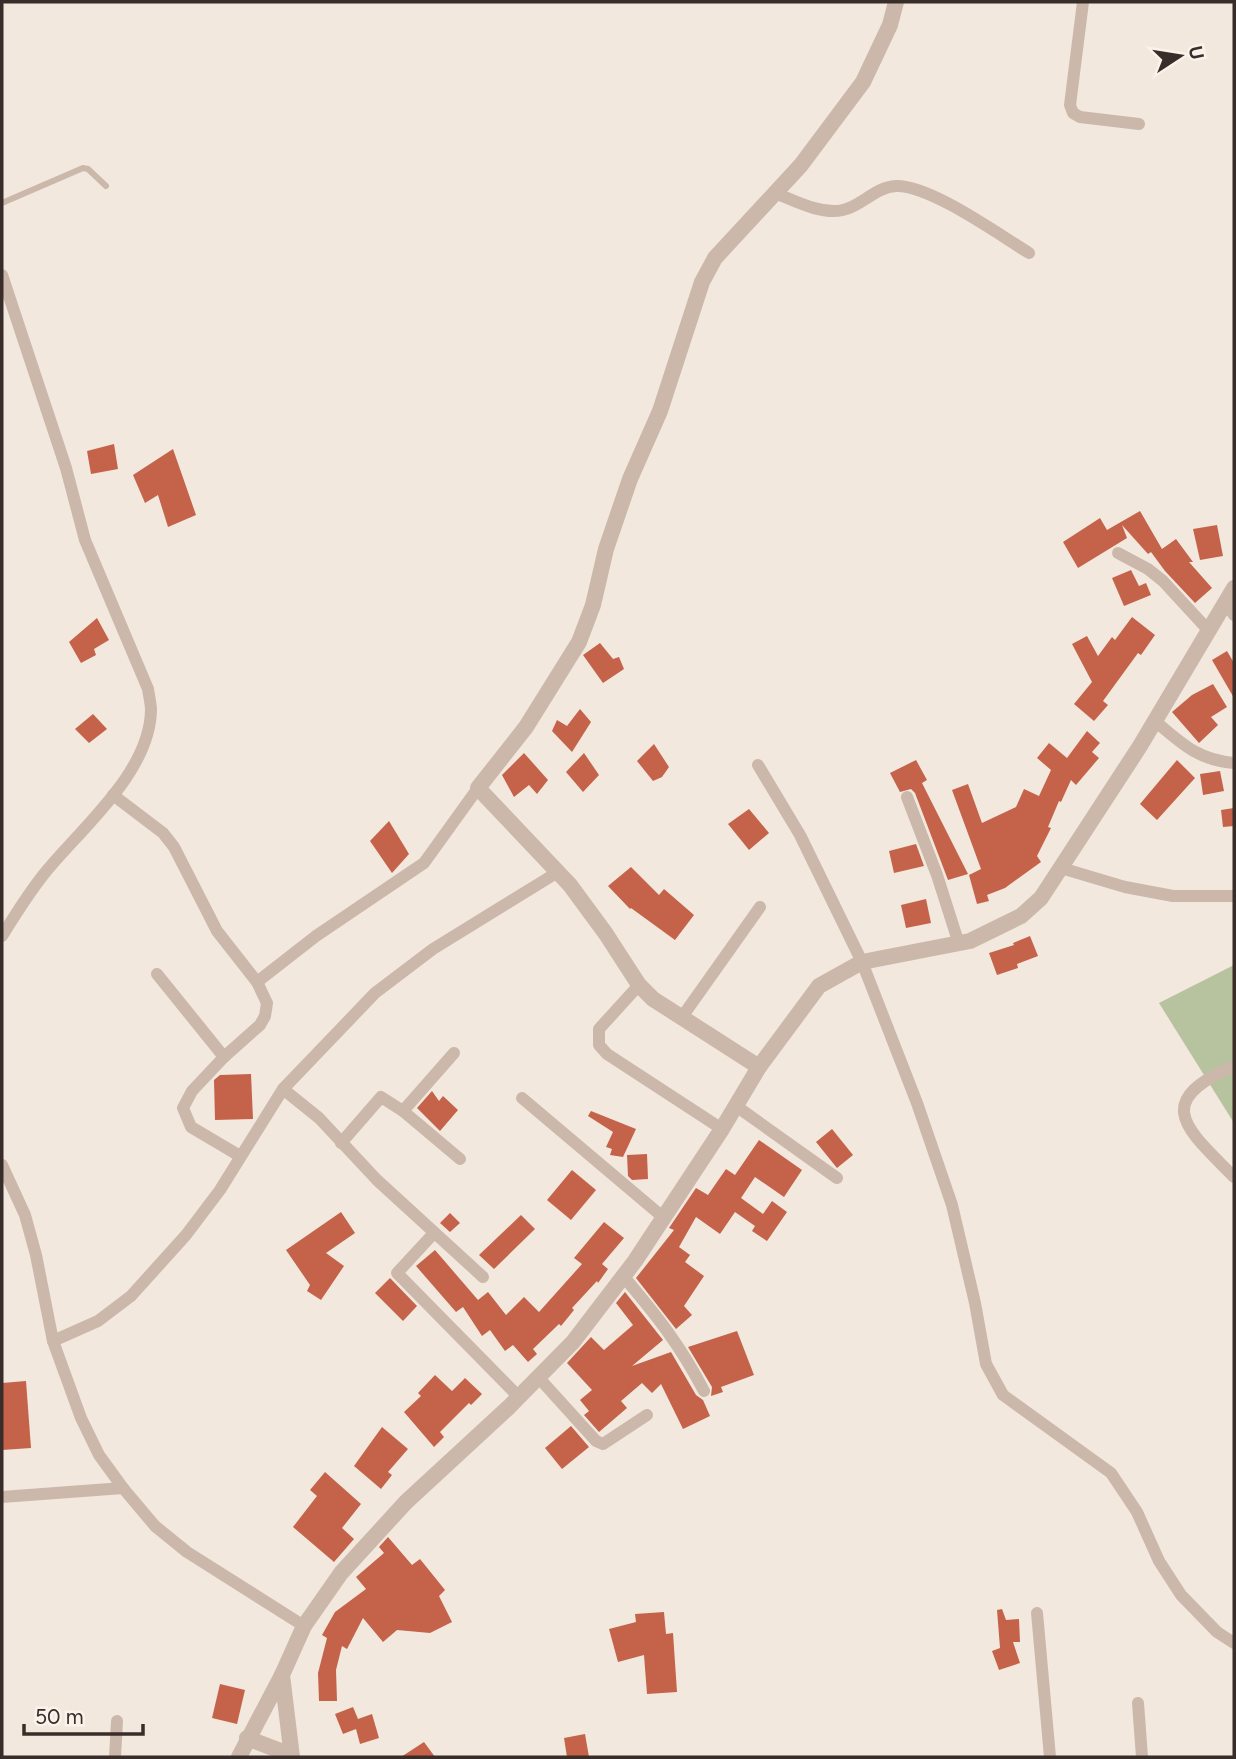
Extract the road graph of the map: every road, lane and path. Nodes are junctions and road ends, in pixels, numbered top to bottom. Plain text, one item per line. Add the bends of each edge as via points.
1 (896, 2) edge
2 (1083, 2) edge
3 (1139, 124) dead end
4 (106, 186) dead end
5 (775, 193) junction
6 (2, 203) edge
7 (1029, 253) dead end
8 (2, 275) edge
9 (1118, 553) dead end
10 (1230, 594) edge
11 (1234, 615) edge
12 (1209, 631) junction
13 (1155, 721) junction
14 (1234, 763) edge
15 (758, 765) dead end
16 (478, 788) junction
17 (113, 795) junction
18 (907, 797) dead end
19 (1061, 868) junction
20 (558, 872) junction
21 (1234, 896) edge
22 (760, 907) dead end
23 (2, 936) edge
24 (959, 944) junction
25 (862, 962) junction
26 (157, 974) dead end
27 (257, 982) junction
28 (639, 985) junction
29 (682, 1017) junction
30 (454, 1054) dead end
31 (224, 1057) junction
32 (1234, 1066) edge
33 (759, 1067) junction
34 (282, 1089) junction
35 (522, 1098) dead end
36 (736, 1106) junction
37 (403, 1111) junction
38 (722, 1129) junction
39 (341, 1143) junction
40 (240, 1156) junction
41 (460, 1159) dead end
42 (2, 1165) edge
43 (1234, 1177) edge
44 (837, 1178) dead end
45 (664, 1219) junction
46 (435, 1233) junction
47 (483, 1277) dead end
48 (624, 1277) junction
49 (53, 1341) junction
50 (540, 1378) junction
51 (704, 1391) dead end
52 (519, 1397) junction
53 (648, 1415) dead end
54 (123, 1488) junction
55 (2, 1497) edge
56 (1037, 1613) dead end
57 (304, 1626) junction
58 (1234, 1643) edge
59 (282, 1675) junction
60 (1138, 1703) dead end
61 (117, 1721) dead end
62 (247, 1738) junction
63 (292, 1756) edge
64 (115, 1757) edge
65 (239, 1757) edge
66 (1050, 1757) edge
67 (1142, 1757) edge

1 - 5 street via 863,82
2 - 3 street via 1070,105 1073,113
4 - 6 lane via 83,168
5 - 7 street via 806,205 843,210 881,189 895,186 926,191
5 - 16 street via 715,258 702,282 660,411 606,549 579,642 526,727
8 - 17 street via 85,540 148,689 151,711 146,732 137,758
9 - 12 street via 1163,581
10 - 11 street
10 - 12 street
12 - 13 street
13 - 14 street via 1196,753
13 - 19 street
15 - 25 street via 800,835
16 - 20 street
16 - 27 street via 424,863
17 - 23 street via 45,873
17 - 27 street via 169,840 217,931
18 - 24 street
19 - 21 street via 1173,896
19 - 24 street via 1041,898 1021,916
20 - 28 street
20 - 34 street via 393,978
22 - 29 street
24 - 25 street
25 - 33 street via 819,986
25 - 58 street via 952,1205 986,1364 1003,1395 1111,1473 1181,1595
26 - 31 street
27 - 31 street via 267,1003 265,1016
28 - 29 street
28 - 38 street via 599,1028 599,1045
29 - 33 street
30 - 37 street
31 - 40 street via 192,1091 183,1108 191,1127
32 - 43 street via 1189,1093 1184,1113 1190,1129
33 - 36 street
34 - 39 street via 319,1118
34 - 40 street
35 - 45 street
36 - 38 street
36 - 44 street
37 - 39 street via 381,1097
37 - 41 street
38 - 45 street
39 - 46 street
40 - 49 street via 186,1235 131,1296 98,1321
42 - 49 street via 25,1215
45 - 48 street
46 - 47 street
46 - 52 street via 397,1273
48 - 50 street
48 - 51 street via 685,1353
49 - 54 street via 81,1418 99,1455
50 - 52 street
50 - 53 street via 603,1444
52 - 57 street via 406,1502 341,1573
54 - 55 street
54 - 57 street via 155,1526 187,1552
56 - 66 street
57 - 59 street
59 - 62 street
59 - 63 street
60 - 67 street
61 - 64 street
62 - 63 street
62 - 65 street

